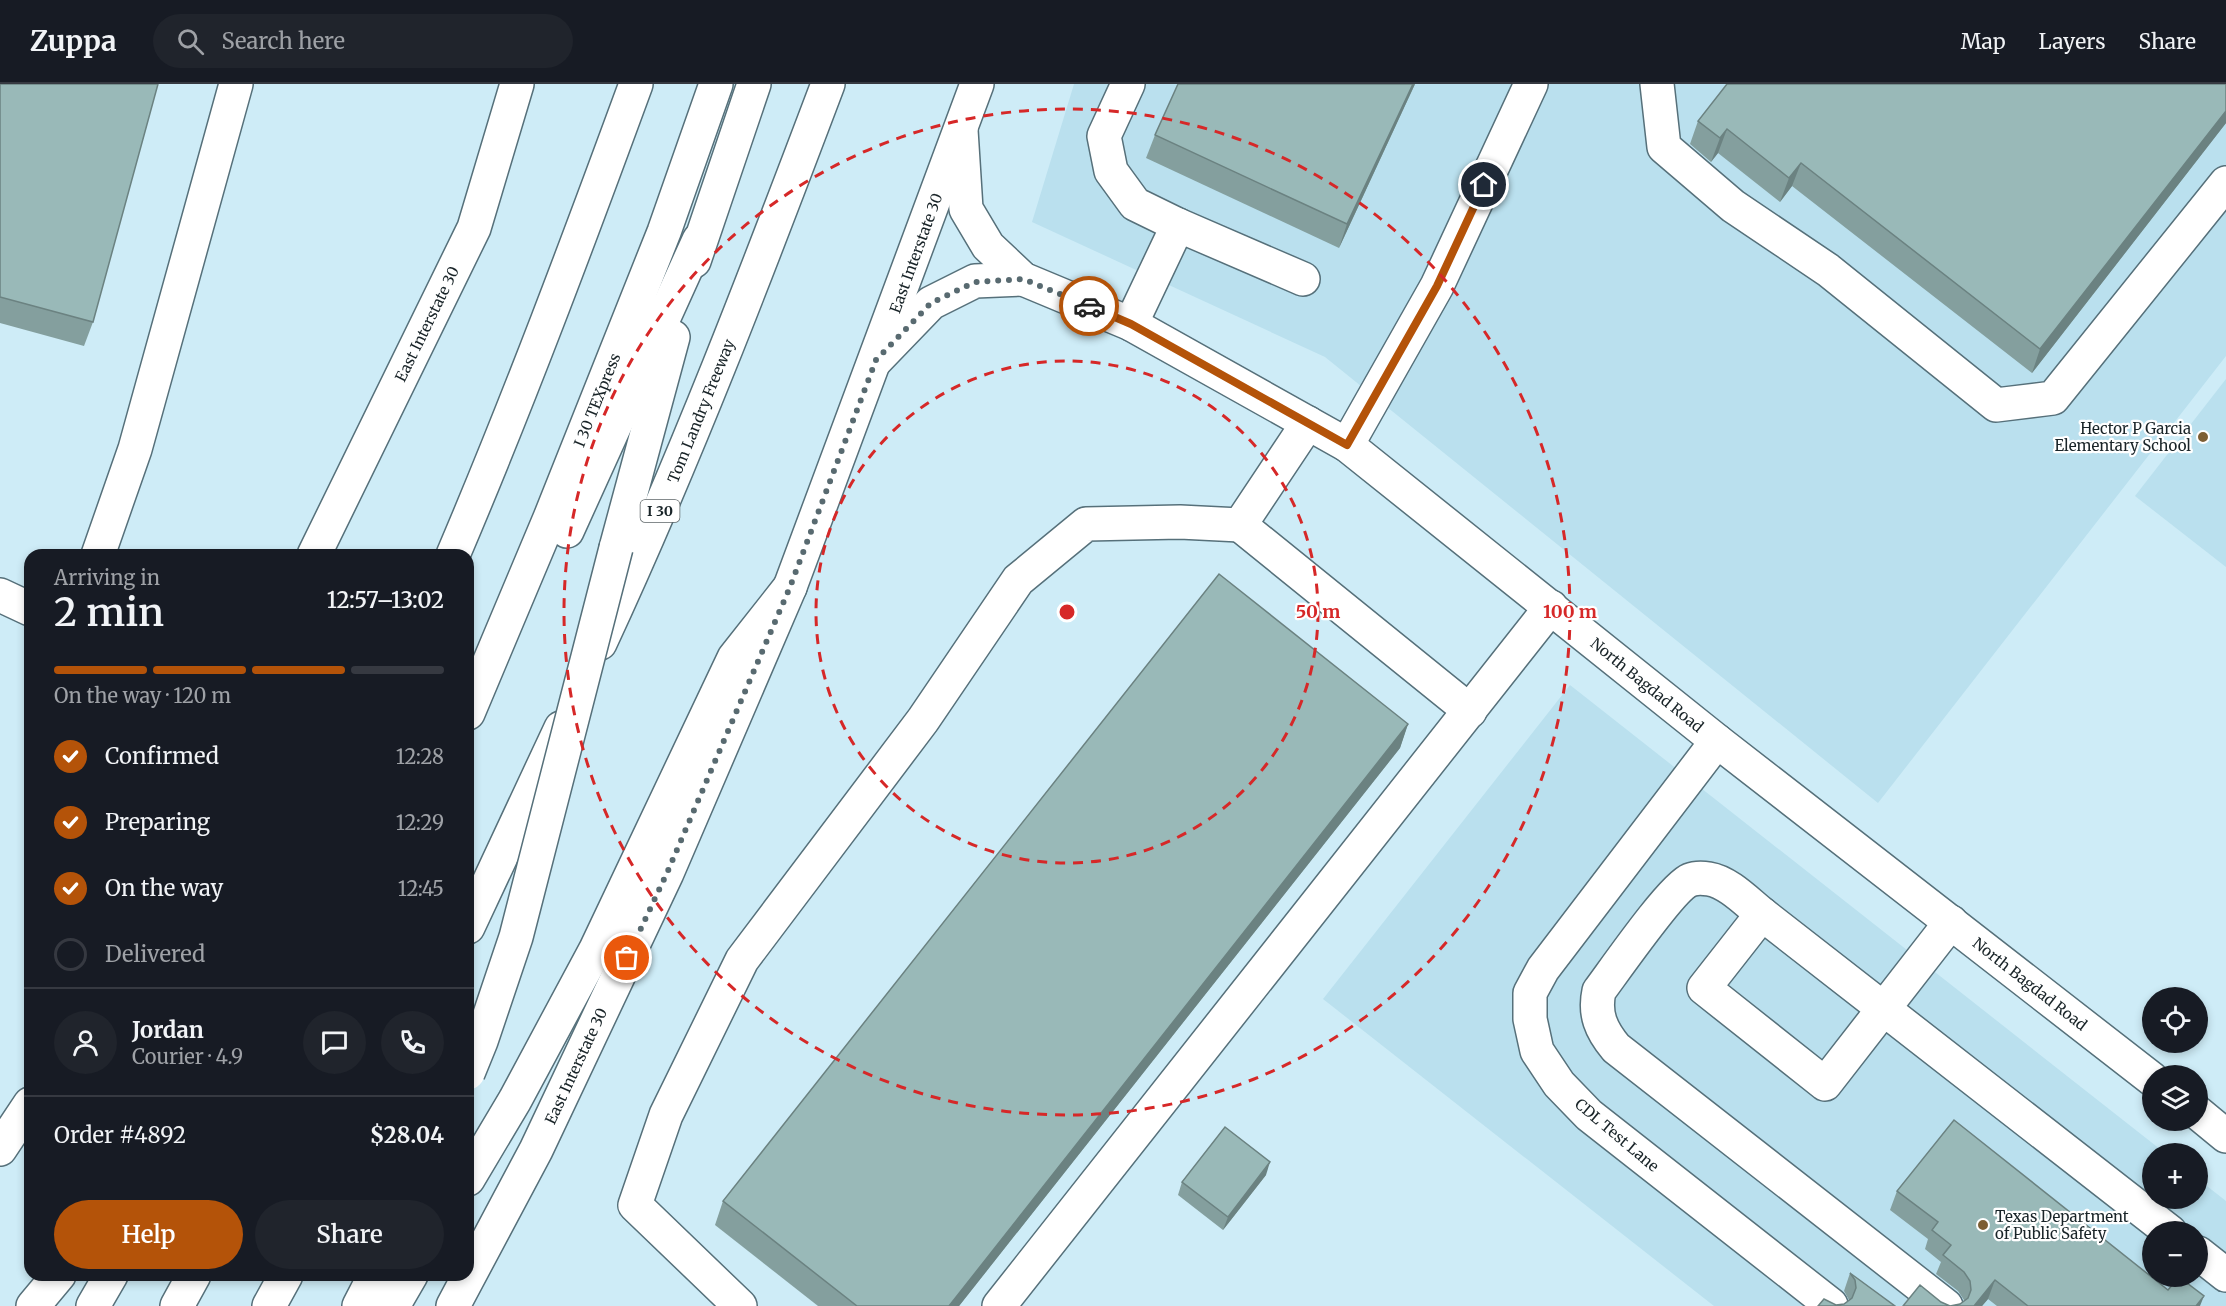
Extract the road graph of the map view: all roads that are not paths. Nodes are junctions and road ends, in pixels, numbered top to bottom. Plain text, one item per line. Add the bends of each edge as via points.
1 (237, 84) edge
2 (517, 84) edge
3 (636, 84) edge
4 (716, 84) edge
5 (754, 84) edge
6 (828, 84) edge
7 (977, 84) edge
8 (1128, 84) edge
9 (1531, 84) edge
10 (1657, 84) edge
11 (962, 130) junction
12 (2226, 183) edge
13 (1178, 225) junction
14 (699, 240) junction
15 (1023, 279) junction
16 (1303, 279) dead end
17 (1131, 324) junction
18 (876, 360) junction
19 (1308, 423) junction
20 (1347, 445) junction
21 (1240, 525) junction
22 (101, 549) edge
23 (317, 549) edge
24 (456, 549) edge
25 (790, 587) junction
26 (0, 595) edge
27 (24, 606) edge
28 (1551, 607) junction
29 (474, 699) edge
30 (474, 711) edge
31 (1470, 711) junction
32 (1717, 741) junction
33 (474, 914) edge
34 (1762, 914) junction
35 (1951, 922) junction
36 (1883, 1007) junction
37 (474, 1058) edge
38 (2142, 1071) edge
39 (24, 1113) edge
40 (2208, 1121) edge
41 (2226, 1136) edge
42 (0, 1149) edge
43 (474, 1169) edge
44 (2156, 1221) edge
45 (2208, 1261) edge
46 (474, 1267) edge
47 (2226, 1275) edge
48 (54, 1281) edge
49 (108, 1281) edge
50 (191, 1281) edge
51 (283, 1281) edge
52 (372, 1281) edge
53 (408, 1281) edge
54 (466, 1281) edge
55 (1831, 1305) edge
56 (33, 1306) edge
57 (93, 1306) edge
58 (177, 1306) edge
59 (269, 1306) edge
60 (359, 1306) edge
61 (393, 1306) edge
62 (453, 1306) edge
63 (740, 1306) edge
64 (999, 1306) edge
65 (1946, 1306) edge

1 - 22 main road via 135,449
2 - 23 main road, East Interstate 30 via 474,228
3 - 24 main road via 589,214
4 - 29 main road, I 30 TEXpress via 664,232
5 - 14 main road
6 - 33 main road, Tom Landry Freeway / I 30 via 742,312 648,539
7 - 11 main road, East Interstate 30
8 - 13 main road via 1104,136 1111,171 1135,204
9 - 20 main road via 1437,286
10 - 12 main road via 1664,147 1733,206 1828,270 1996,405 2053,398
11 - 15 main road, North Bagdad Road via 966,209 988,246
11 - 18 main road, East Interstate 30
13 - 16 main road
13 - 17 main road
14 - 30 main road via 569,527
14 - 37 main road, bridge via 516,937
15 - 17 main road, North Bagdad Road
15 - 18 main road, North Bagdad Road via 975,282 931,303
17 - 19 main road, North Bagdad Road
18 - 25 main road, East Interstate 30
19 - 20 main road, North Bagdad Road
19 - 21 main road
20 - 28 main road, North Bagdad Road
21 - 31 main road
21 - 63 main road via 1086,524 1018,580 923,720 742,960 666,1115 635,1205
25 - 43 main road via 734,658 597,949
25 - 46 main road, East Interstate 30 via 667,873 536,1150
26 - 27 main road
28 - 31 main road
28 - 32 main road, North Bagdad Road
31 - 64 main road
32 - 35 main road, North Bagdad Road
32 - 55 main road, CDL Test Lane via 1543,969 1530,993 1530,1019 1537,1051 1558,1084 1589,1115
34 - 36 main road
34 - 36 main road via 1704,988 1825,1084
34 - 65 main road via 1731,889 1710,879 1690,880 1658,913 1599,991 1598,1021 1616,1048
35 - 36 main road
35 - 38 main road, North Bagdad Road
36 - 44 main road
39 - 42 main road
40 - 41 main road
45 - 47 main road
48 - 56 main road
49 - 57 main road
50 - 58 main road
51 - 59 main road
52 - 60 main road
53 - 61 main road
54 - 62 main road, East Interstate 30

